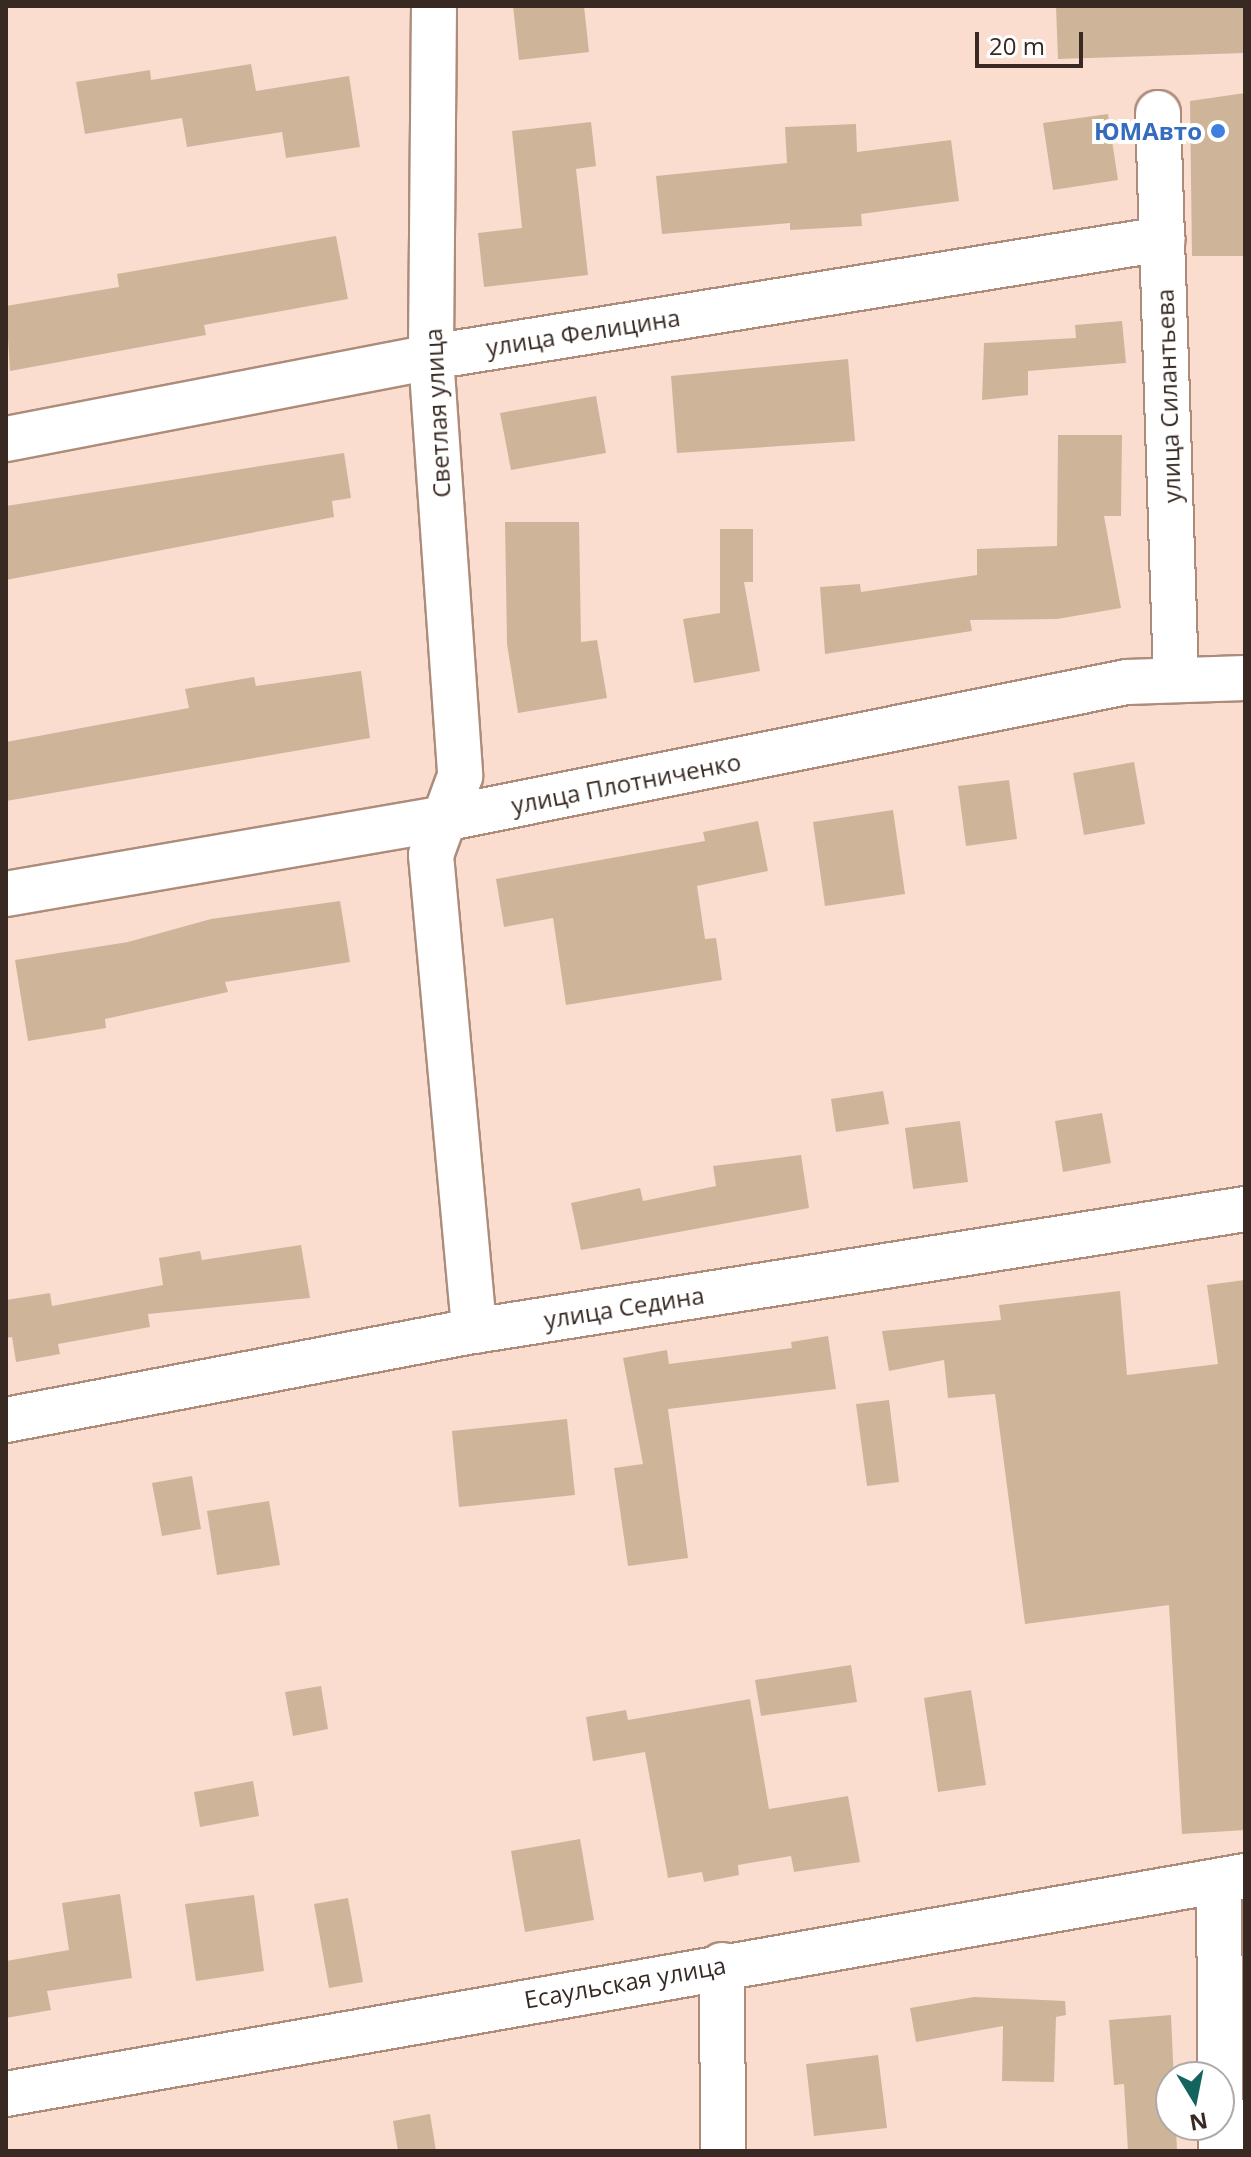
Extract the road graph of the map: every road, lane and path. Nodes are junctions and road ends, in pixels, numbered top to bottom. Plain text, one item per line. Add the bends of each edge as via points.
1 (434, 6) edge
2 (1158, 113) dead end
3 (1163, 239) junction
4 (431, 357) junction
5 (6, 439) edge
6 (1245, 678) edge
7 (1176, 679) junction
8 (448, 818) junction
9 (6, 894) edge
10 (1245, 1209) edge
11 (474, 1331) junction
12 (6, 1420) edge
13 (1232, 1880) edge
14 (722, 1965) junction
15 (6, 2094) edge
16 (723, 2151) edge
17 (1221, 2151) edge

1 - 4 street, Светлая улица
2 - 3 street, улица Силантьева
3 - 4 street, улица Фелицина
3 - 7 street, улица Силантьева
4 - 5 street, улица Фелицина
4 - 8 street, Светлая улица via 460,776
6 - 7 street, улица Плотниченко
7 - 8 street, улица Плотниченко via 1127,682
8 - 9 street, улица Плотниченко
8 - 11 street, Светлая улица via 431,855
10 - 11 street, улица Седина
11 - 12 street, улица Седина
13 - 14 street, Есаульская улица
13 - 17 street
14 - 15 street, Есаульская улица
14 - 16 street

